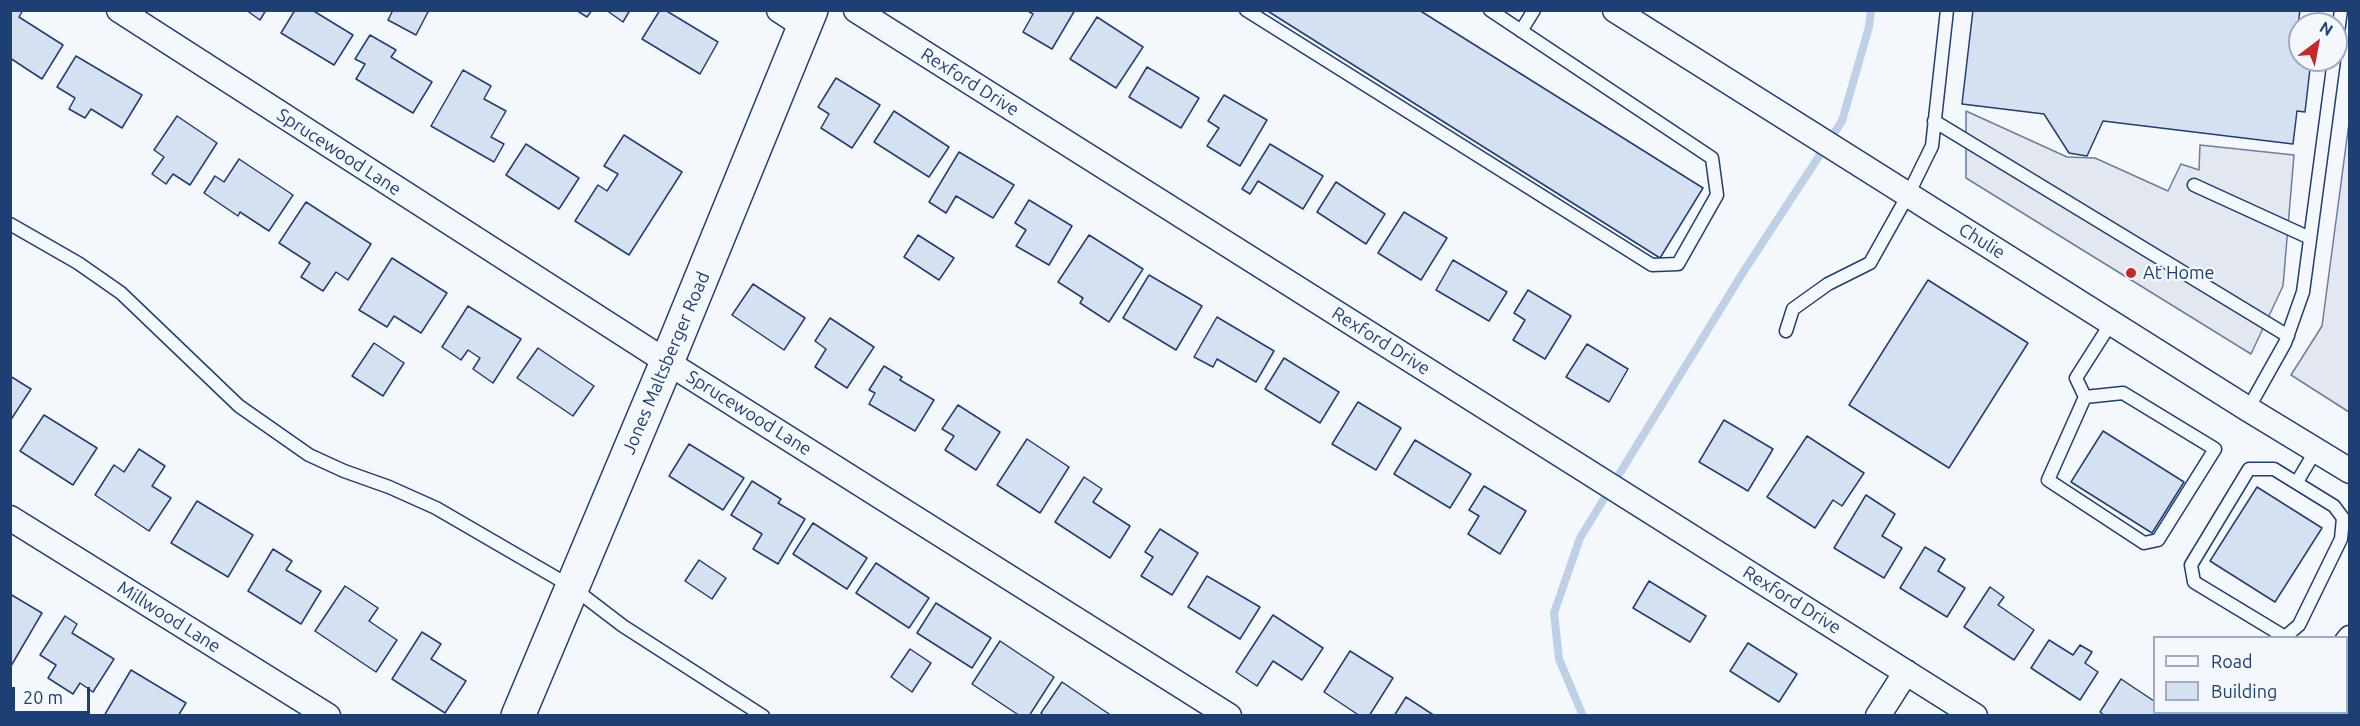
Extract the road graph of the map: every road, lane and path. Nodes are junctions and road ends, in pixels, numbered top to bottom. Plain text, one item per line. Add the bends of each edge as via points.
1 (119, 10) edge
2 (856, 10) edge
3 (1246, 10) edge
4 (1490, 10) edge
5 (1534, 10) edge
6 (1615, 10) edge
7 (1947, 10) edge
8 (798, 16) edge
9 (1521, 31) junction
10 (2332, 72) edge
11 (1934, 121) junction
12 (2194, 185) dead end
13 (1908, 195) junction
14 (10, 224) edge
15 (2310, 238) junction
16 (2111, 323) junction
17 (1785, 331) dead end
18 (2288, 336) junction
19 (667, 362) junction
20 (2085, 397) junction
21 (2248, 409) junction
22 (2316, 450) junction
23 (2349, 471) edge
24 (2297, 482) junction
25 (10, 518) edge
26 (572, 587) junction
27 (2283, 636) edge
28 (2286, 636) edge
29 (1906, 672) junction
30 (328, 716) edge
31 (518, 716) edge
32 (763, 716) edge
33 (1229, 716) edge
34 (1878, 716) edge
35 (1975, 716) edge

1 - 19 street, Sprucewood Lane
2 - 29 street, Rexford Drive
3 - 9 lane via 1652,265 1678,264 1717,195 1712,158
4 - 9 lane
5 - 9 lane
6 - 13 street, Chulie
7 - 11 lane
8 - 19 main road, Jones Maltsberger Road
10 - 15 lane
11 - 13 lane via 1932,146
11 - 18 lane
12 - 15 lane
13 - 16 street, Chulie
13 - 17 lane via 1870,263 1828,284 1793,309
14 - 26 lane via 121,293 239,406 309,455 436,508
15 - 18 lane via 2303,292
16 - 20 lane via 2076,378
16 - 21 street, Chulie
18 - 21 lane
19 - 26 main road, Jones Maltsberger Road
19 - 33 street, Sprucewood Lane
20 - 20 lane via 2123,393 2215,449 2158,540 2144,543 2048,480
21 - 22 street, Chulie
22 - 23 street, Chulie
22 - 24 lane
24 - 27 lane via 2274,469 2249,469 2191,566 2194,582
24 - 28 lane via 2334,506 2343,518 2341,539 2300,624
25 - 30 street, Millwood Lane
26 - 31 main road, Jones Maltsberger Road
26 - 32 lane via 623,627
29 - 34 street
29 - 35 street, Rexford Drive

